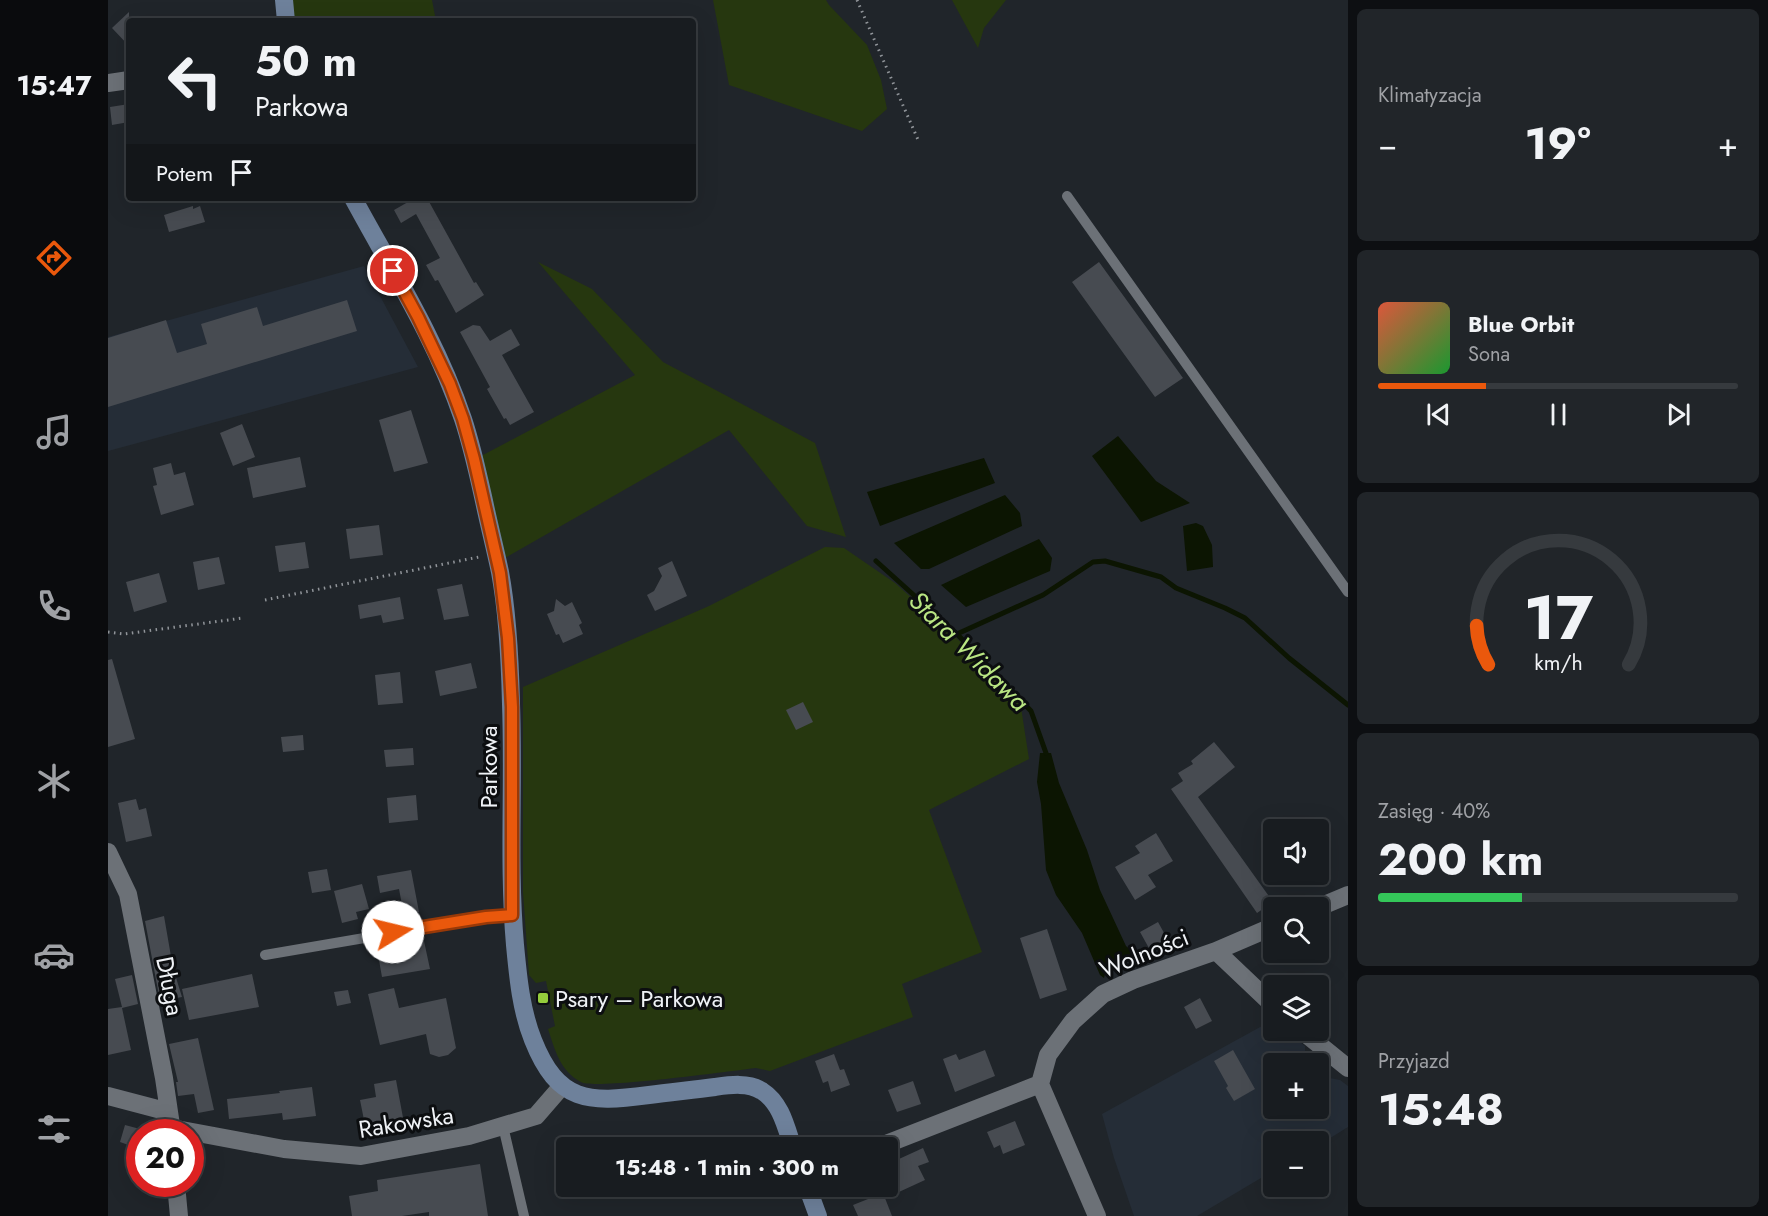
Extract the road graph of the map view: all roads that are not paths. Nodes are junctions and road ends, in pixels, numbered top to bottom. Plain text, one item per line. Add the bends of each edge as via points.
1 (284, 0) edge
2 (286, 18) edge
3 (126, 80) edge
4 (108, 83) edge
5 (1067, 196) dead end
6 (354, 201) edge
7 (1348, 592) edge
8 (108, 852) edge
9 (1348, 894) edge
10 (1329, 903) edge
11 (512, 915) junction
12 (1263, 931) edge
13 (1216, 951) junction
14 (265, 955) dead end
15 (1263, 996) edge
16 (1315, 1041) edge
17 (1348, 1068) edge
18 (1040, 1084) junction
19 (562, 1086) junction
20 (108, 1096) edge
21 (160, 1119) edge
22 (170, 1119) edge
23 (503, 1126) junction
24 (204, 1131) edge
25 (789, 1137) edge
26 (898, 1139) edge
27 (178, 1197) edge
28 (811, 1197) edge
29 (180, 1216) edge
30 (524, 1216) edge
31 (818, 1216) edge
32 (1097, 1216) edge

1 - 2 street
3 - 4 street
5 - 7 lane
6 - 11 street, Parkowa via 450,384 474,459 496,553 508,638 512,707
8 - 22 street, Długa via 128,894
9 - 10 street
11 - 14 lane
11 - 19 street, Parkowa via 524,1011 542,1060
12 - 13 street, Wolności
13 - 15 street
13 - 18 street, Wolności via 1133,980 1093,1001 1048,1055
16 - 17 street
18 - 26 street
18 - 32 street
19 - 23 street, Rakowska via 536,1116
19 - 25 street, Parkowa via 601,1100 753,1086 777,1106
20 - 21 street, Rakowska
23 - 24 street, Rakowska via 361,1156 284,1149
23 - 30 lane
27 - 29 street
28 - 31 street

